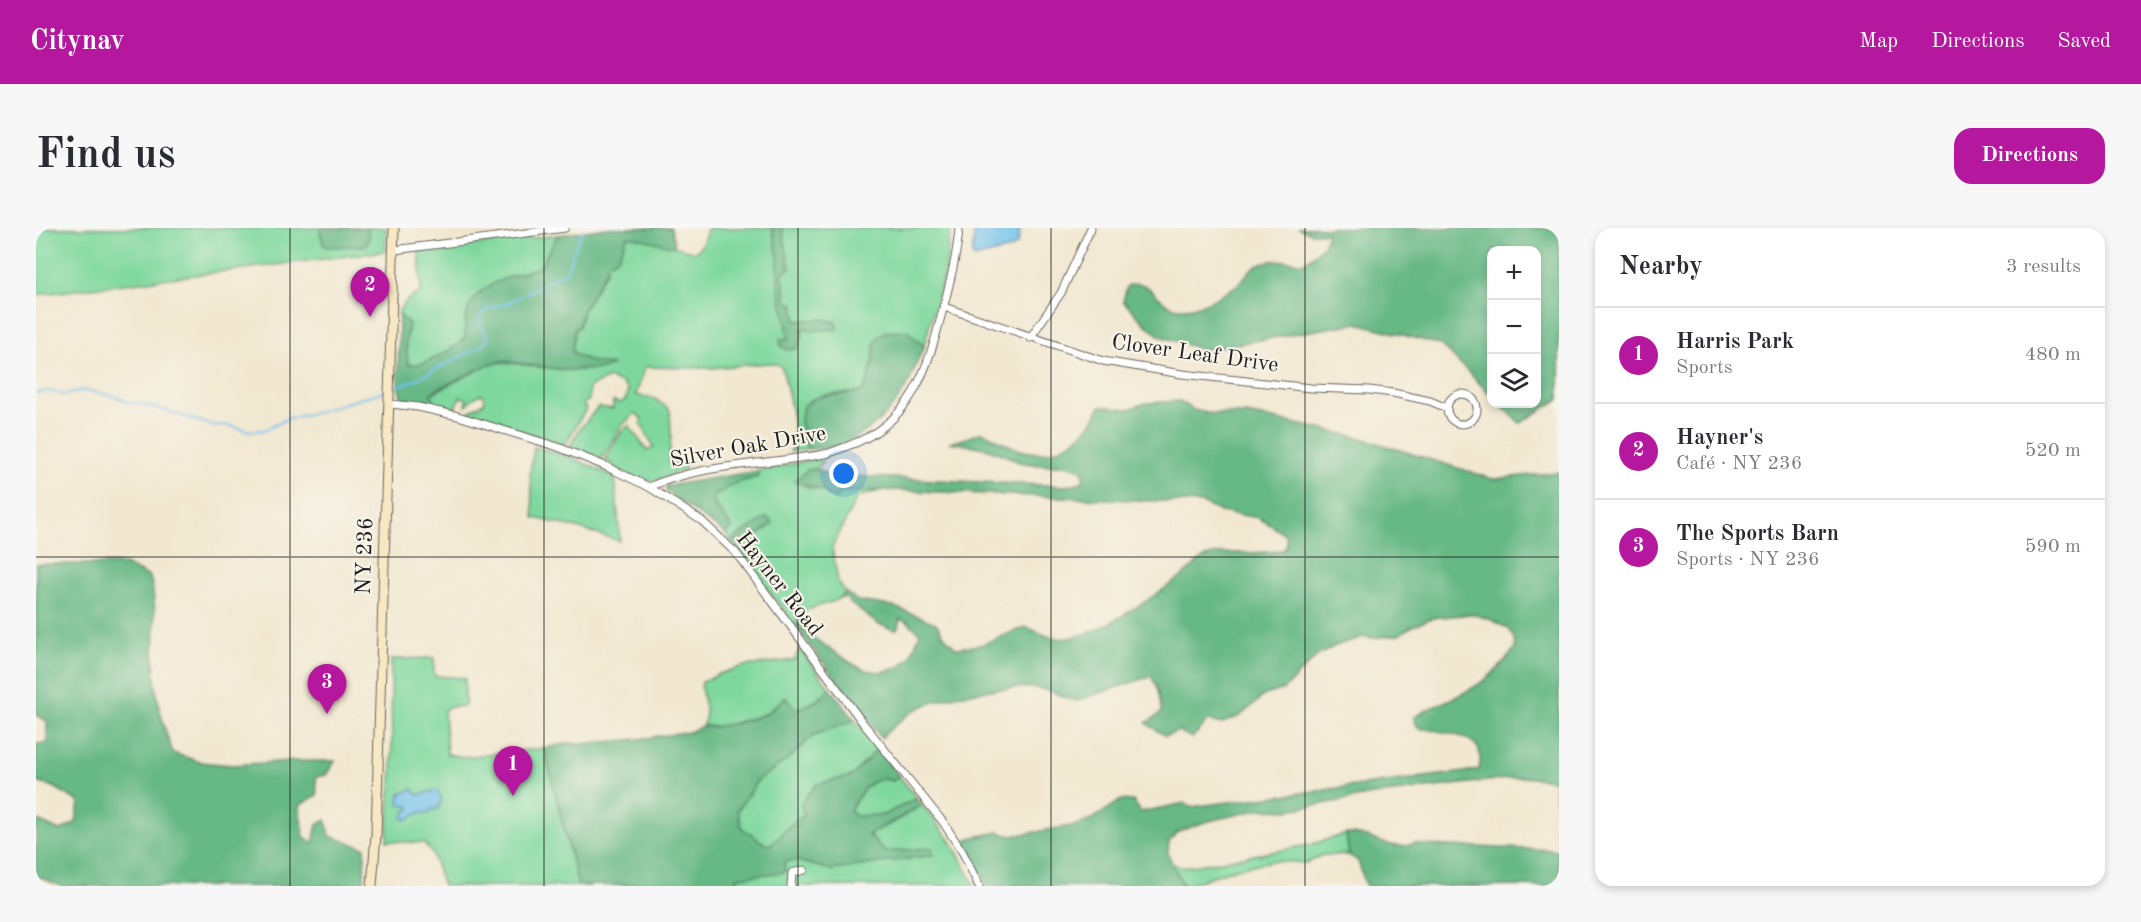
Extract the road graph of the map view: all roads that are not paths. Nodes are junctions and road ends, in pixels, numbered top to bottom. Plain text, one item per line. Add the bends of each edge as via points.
1 (393, 228) edge
2 (565, 228) edge
3 (959, 228) edge
4 (1091, 228) edge
5 (394, 250) junction
6 (944, 307) junction
7 (1030, 338) junction
8 (390, 404) junction
9 (1447, 408) junction
10 (649, 487) junction
11 (804, 870) dead end
12 (791, 884) edge
13 (372, 886) edge
14 (979, 886) edge

1 - 5 main road, NY 236 / NY 236
2 - 5 street
3 - 6 street, Silver Oak Drive
4 - 7 street via 1061,293
5 - 8 main road, NY 236 / NY 236
6 - 7 street, Clover Leaf Drive
6 - 10 street, Silver Oak Drive via 918,386 880,431 825,454 686,473
7 - 9 street, Clover Leaf Drive via 1103,361 1269,384 1393,393
8 - 10 street, Hayner Road via 458,416 550,444
8 - 13 main road, NY 236 / NY 236
9 - 9 street, Clover Leaf Drive via 1450,418 1460,424 1470,422 1478,410 1472,396 1461,393 1451,398
10 - 14 street, Hayner Road via 702,521 736,554 943,822
11 - 12 street via 792,873

